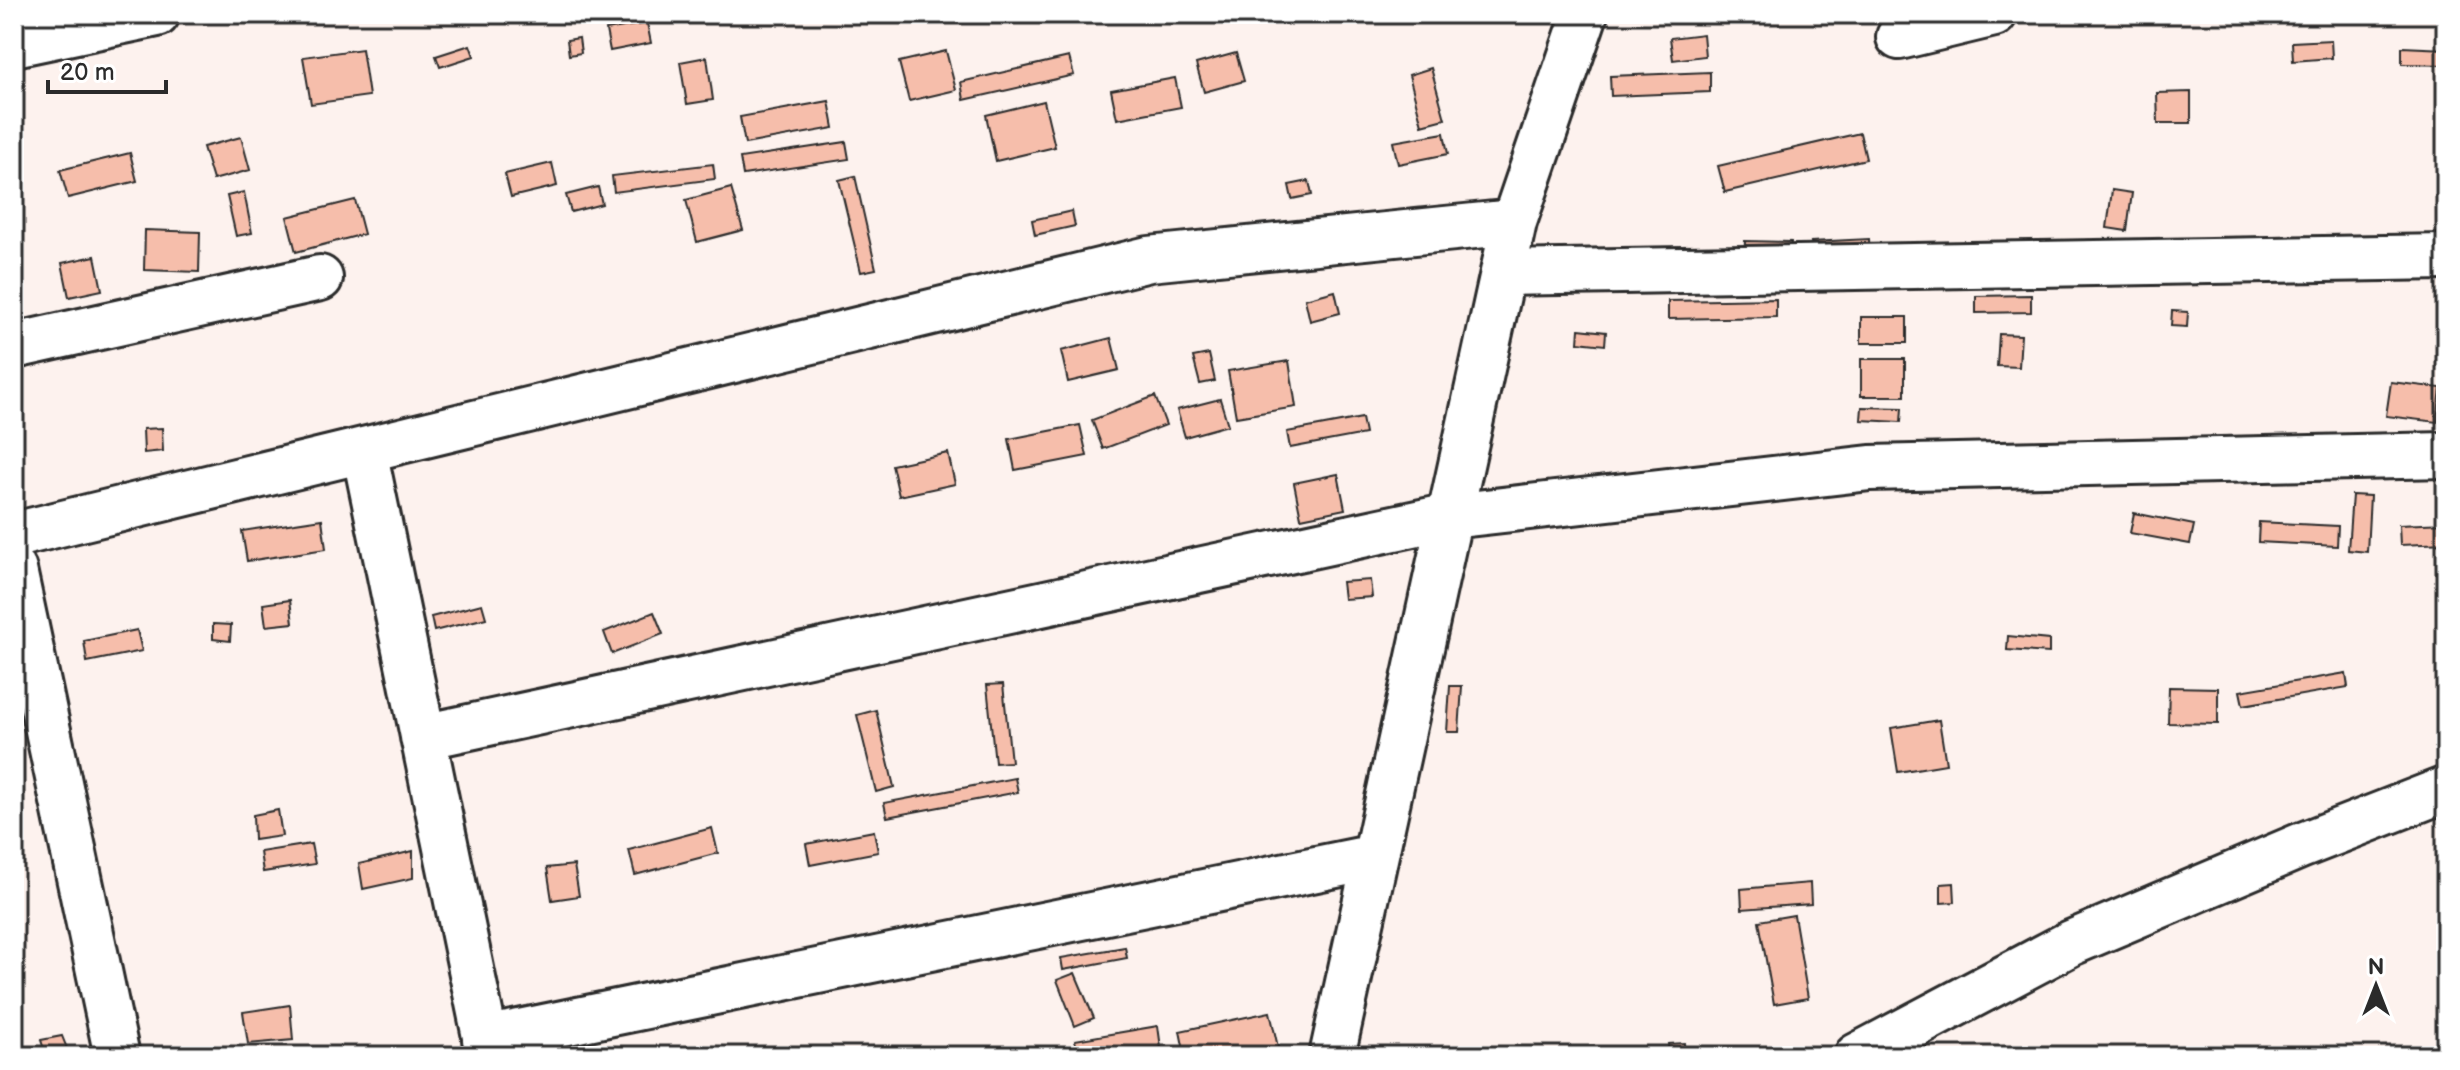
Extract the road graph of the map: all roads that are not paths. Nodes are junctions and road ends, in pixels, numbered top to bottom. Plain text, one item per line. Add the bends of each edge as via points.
1 (157, 14) edge
2 (1585, 14) edge
3 (1994, 14) edge
4 (1899, 37) dead end
5 (14, 44) edge
6 (1514, 222) junction
7 (2446, 257) edge
8 (1503, 273) junction
9 (320, 278) dead end
10 (14, 346) edge
11 (364, 450) junction
12 (2446, 455) edge
13 (1450, 516) junction
14 (14, 535) edge
15 (14, 570) edge
16 (423, 737) junction
17 (2446, 789) edge
18 (1375, 857) junction
19 (487, 1048) edge
20 (117, 1056) edge
21 (1332, 1056) edge
22 (1857, 1056) edge

1 - 5 street
2 - 6 street
3 - 4 street
6 - 8 street
6 - 11 street via 1149,259
7 - 8 street
8 - 13 street
9 - 10 street
11 - 14 street
11 - 16 street
12 - 13 street via 1870,468
13 - 16 street
13 - 18 street
15 - 20 street
16 - 19 street
17 - 22 street via 2071,943
18 - 19 street
18 - 21 street

